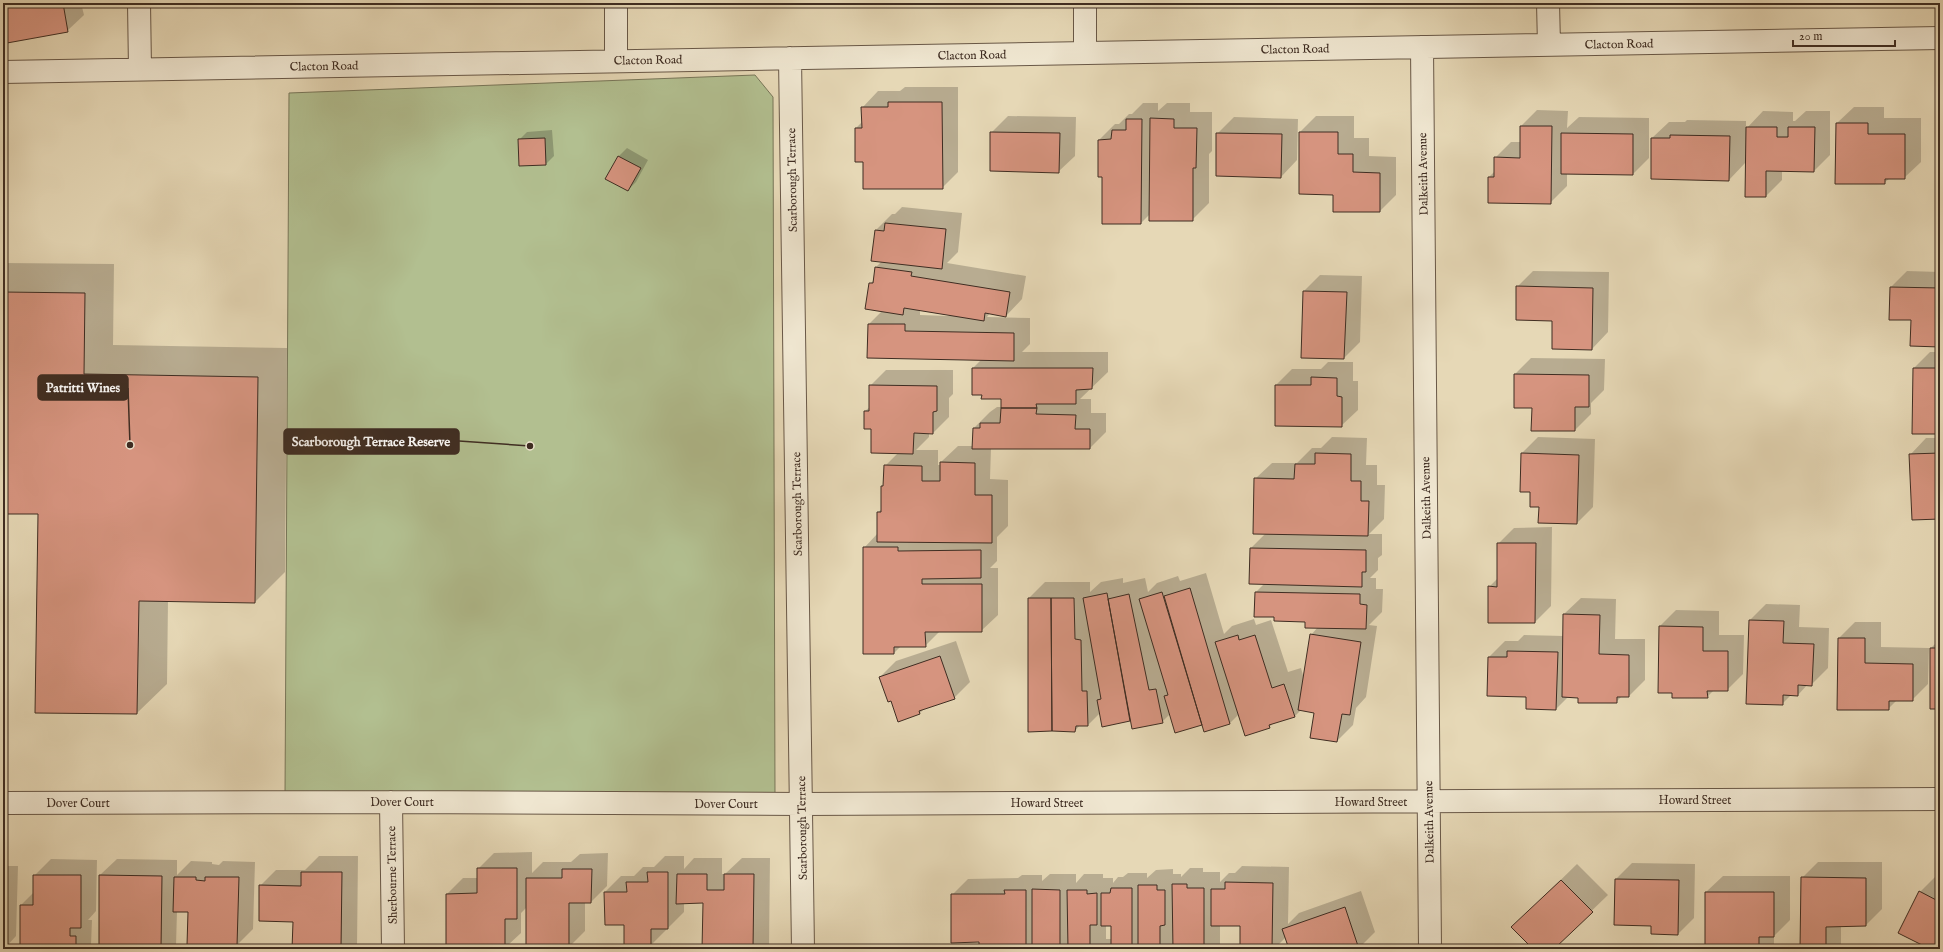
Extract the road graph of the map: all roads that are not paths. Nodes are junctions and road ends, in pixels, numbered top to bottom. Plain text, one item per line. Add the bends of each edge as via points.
1 (139, 3) edge
2 (616, 3) edge
3 (1085, 3) edge
4 (1548, 3) edge
5 (1940, 38) edge
6 (1549, 45) junction
7 (1422, 47) junction
8 (1085, 53) junction
9 (790, 58) junction
10 (616, 61) junction
11 (140, 70) junction
12 (3, 72) edge
13 (1940, 799) edge
14 (391, 802) junction
15 (1428, 802) junction
16 (3, 803) edge
17 (801, 804) junction
18 (393, 949) edge
19 (803, 949) edge
20 (1430, 949) edge

1 - 11 street
2 - 10 street
3 - 8 street
4 - 6 street
5 - 6 street, Clacton Road
6 - 7 street, Clacton Road
7 - 8 street, Clacton Road
7 - 15 street, Dalkeith Avenue
8 - 9 street, Clacton Road
9 - 10 street, Clacton Road
9 - 17 street, Scarborough Terrace
10 - 11 street, Clacton Road
11 - 12 street, Clacton Road
13 - 15 street, Howard Street
14 - 16 street, Dover Court
14 - 17 street, Dover Court
14 - 18 street, Sherbourne Terrace
15 - 17 street, Howard Street
15 - 20 street, Dalkeith Avenue
17 - 19 street, Scarborough Terrace

